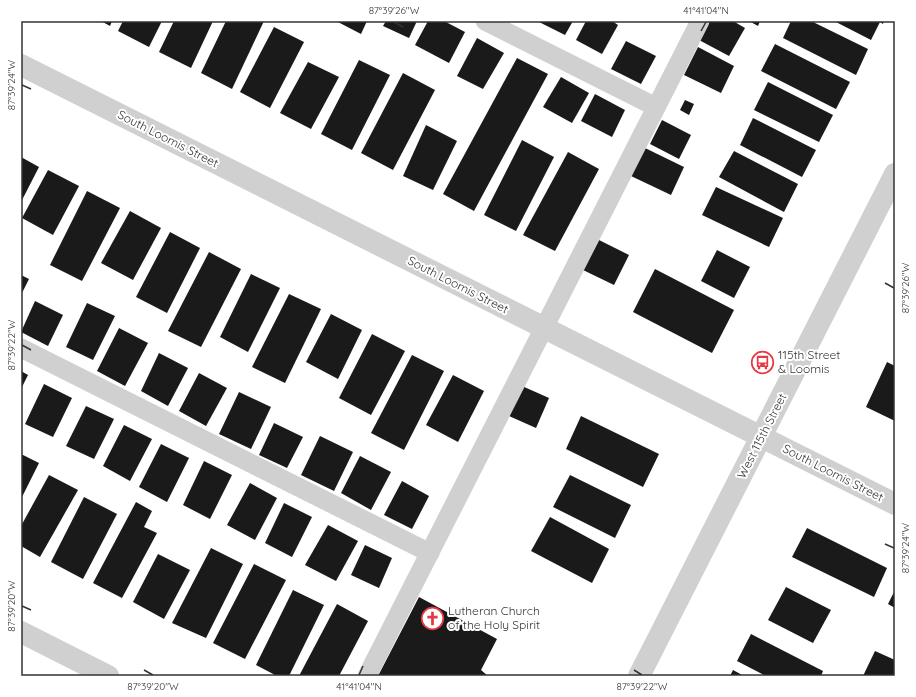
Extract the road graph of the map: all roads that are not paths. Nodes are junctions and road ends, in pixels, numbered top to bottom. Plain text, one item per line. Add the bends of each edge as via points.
1 (486, 21) edge
2 (700, 21) edge
3 (21, 65) edge
4 (656, 107) junction
5 (895, 174) edge
6 (544, 328) junction
7 (21, 348) edge
8 (762, 437) junction
9 (895, 504) edge
10 (430, 553) junction
11 (21, 632) edge
12 (108, 676) edge
13 (366, 676) edge
14 (639, 676) edge

1 - 4 lane
2 - 4 lane
3 - 6 street, South Loomis Street
4 - 6 lane
5 - 8 street, West 115th Street
6 - 8 street, South Loomis Street
6 - 10 lane
7 - 10 lane
8 - 9 street, South Loomis Street
8 - 14 street, West 115th Street
10 - 13 lane
11 - 12 street

